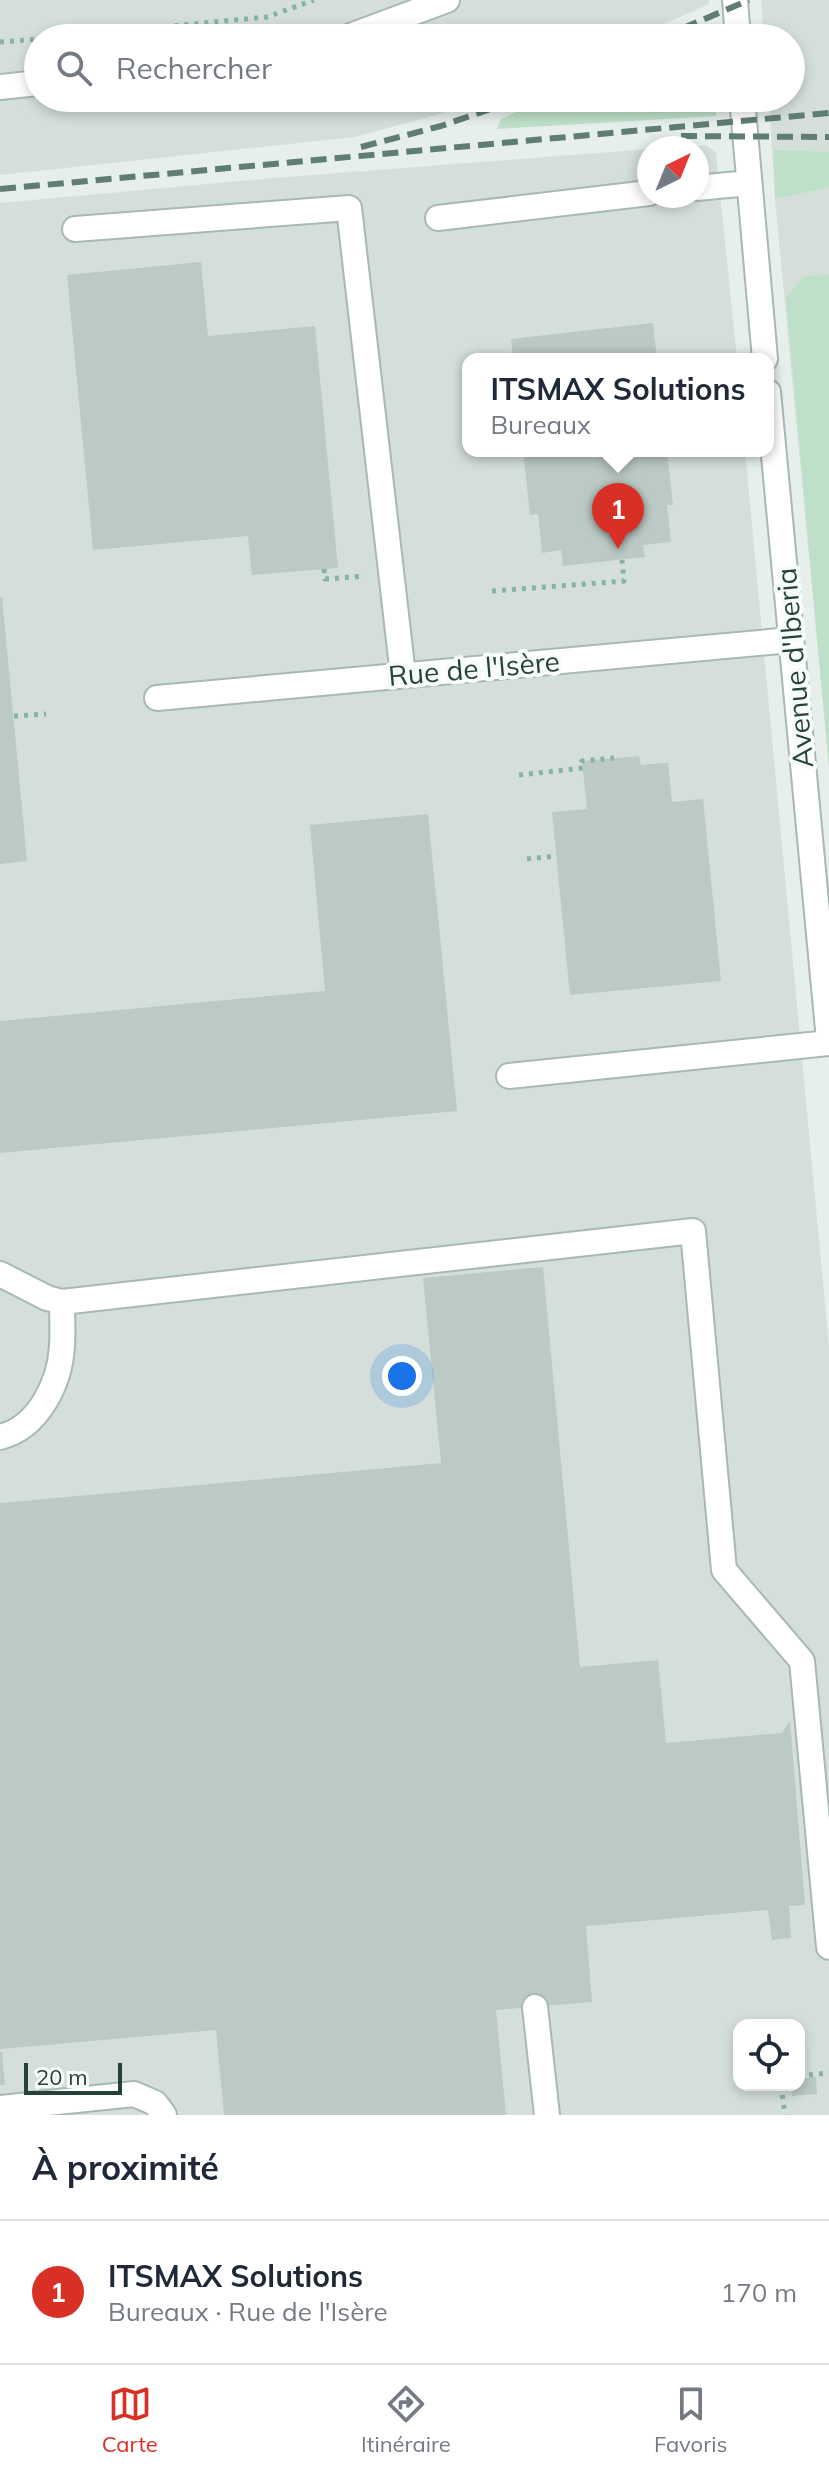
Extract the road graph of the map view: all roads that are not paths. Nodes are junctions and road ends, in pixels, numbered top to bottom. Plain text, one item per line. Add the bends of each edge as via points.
1 (447, 0) edge
2 (735, 0) edge
3 (383, 24) edge
4 (737, 24) edge
5 (24, 84) edge
6 (0, 87) edge
7 (743, 112) edge
8 (749, 183) junction
9 (709, 187) edge
10 (637, 194) edge
11 (438, 218) dead end
12 (75, 229) dead end
13 (764, 353) edge
14 (774, 457) edge
15 (791, 640) junction
16 (403, 675) junction
17 (157, 698) dead end
18 (829, 1041) edge
19 (509, 1076) dead end
20 (0, 1274) edge
21 (62, 1302) junction
22 (0, 1437) edge
23 (829, 1947) edge
24 (535, 2007) dead end
25 (0, 2108) edge
26 (164, 2115) edge
27 (547, 2115) edge

1 - 3 street
2 - 4 street
5 - 6 street
7 - 8 street
8 - 9 street
8 - 13 street
10 - 11 street
12 - 16 street via 349,208
14 - 15 street, Avenue d'Iberia
15 - 16 street, Rue de l'Isère
15 - 18 street, Avenue d'Iberia
16 - 17 street, Rue de l'Isère
18 - 19 street
20 - 21 street
21 - 22 street via 62,1348 54,1380 38,1414 26,1426
21 - 23 street via 693,1231 724,1570 802,1661
24 - 27 street
25 - 26 street via 134,2094 155,2103

